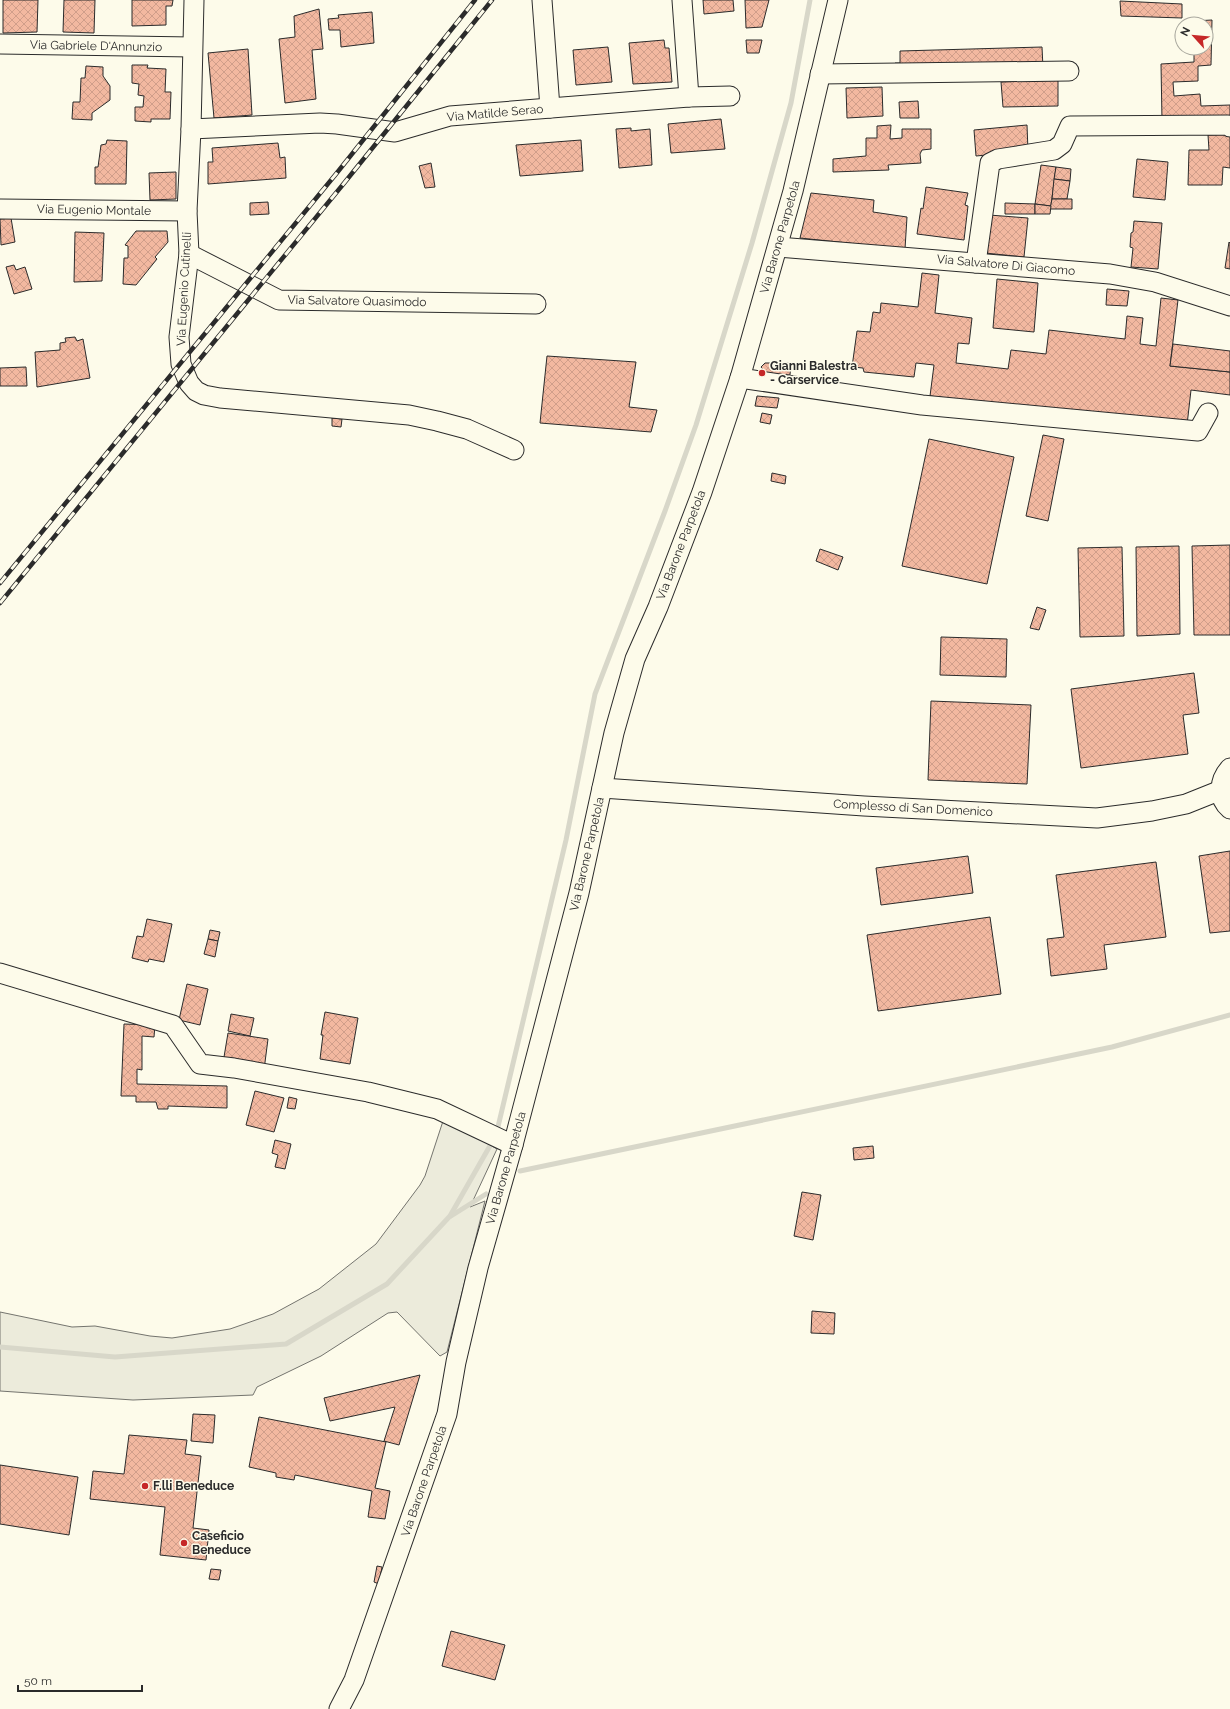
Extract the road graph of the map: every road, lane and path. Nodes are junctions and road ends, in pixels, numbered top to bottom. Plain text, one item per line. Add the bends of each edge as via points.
1 (194, 0) edge
2 (542, 0) edge
3 (682, 0) edge
4 (838, 0) edge
5 (0, 44) edge
6 (192, 47) junction
7 (1069, 71) dead end
8 (820, 74) junction
9 (730, 96) dead end
10 (689, 97) junction
11 (550, 108) junction
12 (1230, 127) edge
13 (191, 129) junction
14 (0, 209) edge
15 (187, 211) junction
16 (778, 247) junction
17 (188, 254) junction
18 (976, 263) junction
19 (536, 304) dead end
20 (1230, 306) edge
21 (740, 378) junction
22 (1208, 413) dead end
23 (514, 450) dead end
24 (1230, 768) edge
25 (602, 788) junction
26 (1221, 790) junction
27 (1230, 809) edge
28 (0, 973) edge
29 (513, 1145) junction
30 (339, 1709) edge

1 - 6 street, Via Eugenio Cutinelli
2 - 11 street
3 - 10 street
4 - 8 street, Via Barone Parpetola
5 - 6 street, Via Gabriele D'Annunzio
6 - 13 street, Via Eugenio Cutinelli
7 - 8 street
8 - 16 street, Via Barone Parpetola
9 - 10 street, Via Matilde Serao
10 - 11 street, Via Matilde Serao
11 - 13 street, Via Matilde Serao via 450,116 395,132 337,124
12 - 18 street via 1070,126 1062,144 1054,150 998,159 990,163
13 - 15 street, Via Eugenio Cutinelli
14 - 15 street, Via Eugenio Montale
15 - 17 street, Via Eugenio Cutinelli
16 - 18 street, Via Salvatore Di Giacomo
16 - 21 street, Via Barone Parpetola
17 - 19 street, Via Salvatore Quasimodo via 279,300
17 - 23 street, Via Eugenio Cutinelli via 179,337 181,364 196,391 220,398 416,417 467,429
18 - 20 street, Via Salvatore Di Giacomo via 1110,274 1155,282
21 - 22 street via 922,405 1198,431
21 - 25 street, Via Barone Parpetola via 702,492 635,659 614,733
24 - 26 street via 1224,777
25 - 26 street, Complesso di San Domenico via 864,806 1097,818 1186,804
25 - 29 street, Via Barone Parpetola via 579,893
26 - 27 street via 1223,799
28 - 29 street via 173,1024 200,1064 368,1092 437,1109
29 - 30 street, Via Barone Parpetola via 478,1268 447,1414 354,1680

